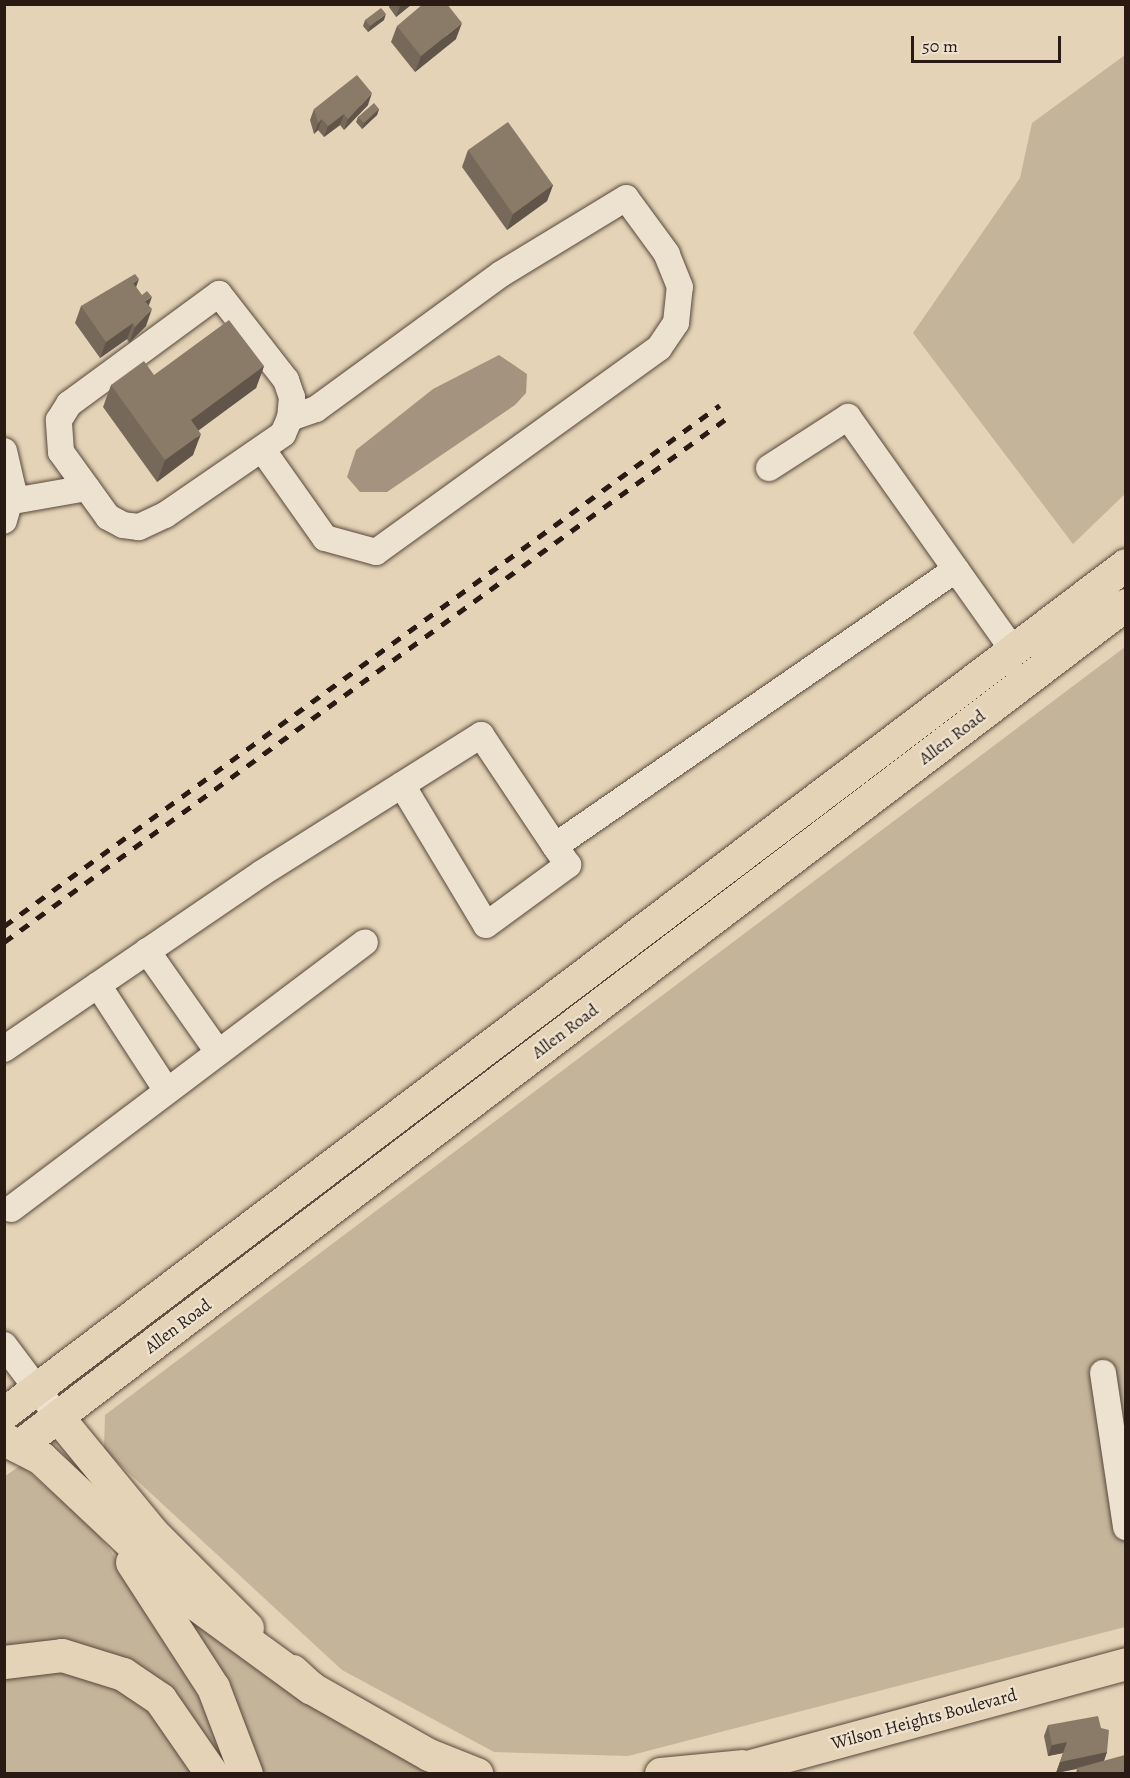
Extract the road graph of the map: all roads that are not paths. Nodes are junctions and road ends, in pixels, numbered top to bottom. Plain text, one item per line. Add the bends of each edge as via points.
1 (290, 418) junction
2 (262, 449) junction
3 (4, 451) edge
4 (769, 468) dead end
5 (87, 488) junction
6 (9, 511) edge
7 (1125, 565) edge
8 (956, 569) junction
9 (1125, 605) edge
10 (1013, 650) junction
11 (402, 785) junction
12 (555, 846) junction
13 (365, 942) dead end
14 (147, 951) junction
15 (98, 985) junction
16 (4, 1049) edge
17 (218, 1052) junction
18 (167, 1091) junction
19 (10, 1209) dead end
20 (4, 1345) edge
21 (4, 1366) edge
22 (1103, 1373) dead end
23 (36, 1389) junction
24 (4, 1414) edge
25 (58, 1417) junction
26 (10, 1447) edge
27 (98, 1512) junction
28 (1125, 1527) edge
29 (4, 1662) edge
30 (1125, 1664) edge
31 (311, 1688) junction
32 (752, 1766) junction
33 (213, 1773) edge
34 (246, 1773) edge
35 (477, 1773) edge
36 (661, 1773) edge
37 (722, 1773) edge

1 - 2 street via 283,434
1 - 2 street via 316,409 501,274 626,198 667,254 680,287 676,324 659,348 376,552 325,538
1 - 5 street via 292,397 286,380 219,294 69,404 57,435 61,452
2 - 5 street via 139,527 108,517
3 - 6 street
4 - 8 street via 848,417
5 - 6 street
7 - 10 main road, Allen Road
8 - 10 street
8 - 12 street
9 - 25 main road, Allen Road
10 - 23 main road, Allen Road
11 - 12 street via 481,735
11 - 12 street via 486,925 568,865
11 - 14 street
13 - 17 street
14 - 15 street
14 - 17 street
15 - 16 street
15 - 18 street
17 - 18 street
18 - 19 street
20 - 23 street
21 - 23 street
22 - 28 street
23 - 24 main road, Allen Road
23 - 25 street
25 - 26 main road, Allen Road
25 - 31 main road via 194,1577
26 - 27 highway
27 - 31 highway via 196,1604
27 - 34 highway via 213,1687
29 - 33 highway via 62,1655 123,1674 160,1699
30 - 32 main road, Wilson Heights Boulevard
31 - 35 main road via 429,1755
32 - 36 main road
32 - 37 main road, Wilson Heights Boulevard

